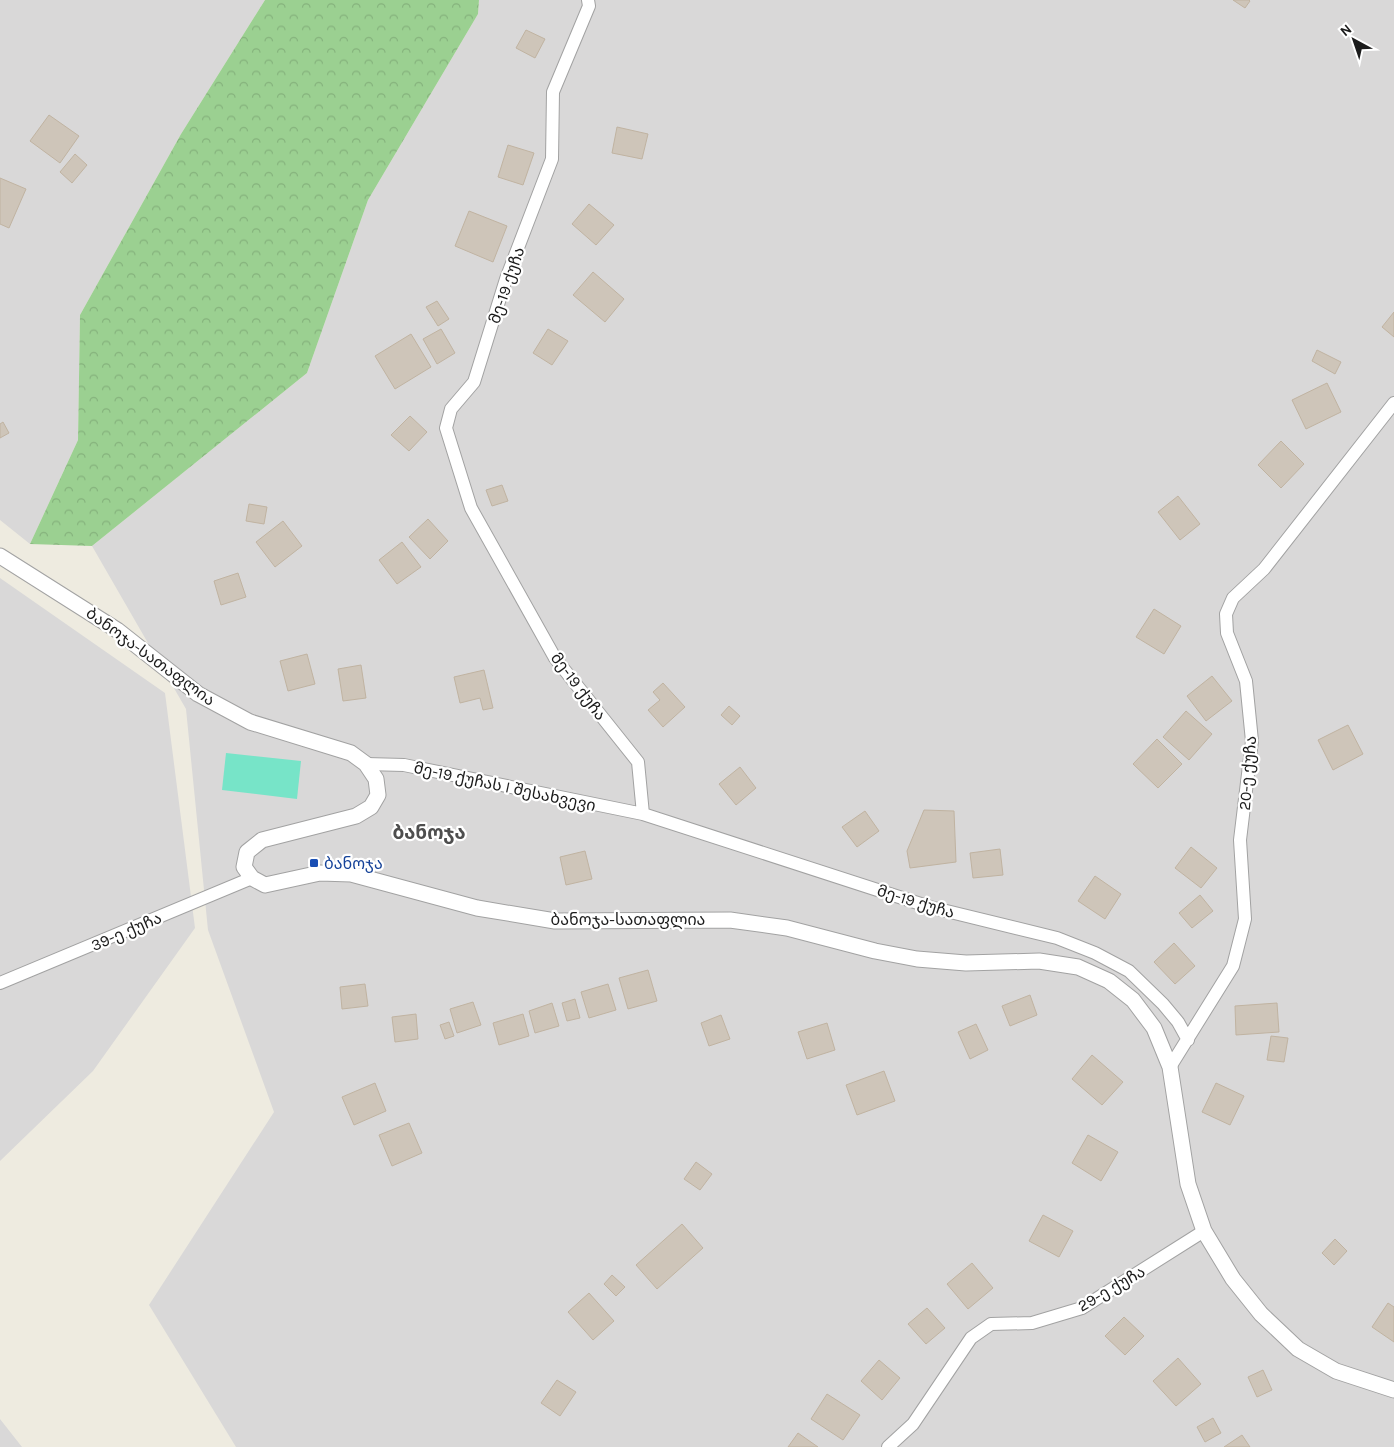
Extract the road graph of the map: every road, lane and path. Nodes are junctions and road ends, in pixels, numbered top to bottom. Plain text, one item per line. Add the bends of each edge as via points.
1 (588, 0) edge
2 (1394, 403) edge
3 (0, 556) edge
4 (366, 764) junction
5 (643, 814) junction
6 (252, 878) junction
7 (0, 983) edge
8 (1188, 1040) junction
9 (1170, 1067) junction
10 (1204, 1231) junction
11 (1394, 1390) edge
12 (888, 1447) edge

1 - 5 street, მე-19 ქუჩა via 589,6 553,92 552,159 506,279 474,382 450,409 446,428 471,508 555,658 638,762
2 - 8 street, 20-ე ქუჩა via 1264,570 1233,598 1226,614 1227,633 1246,681 1252,741 1240,840 1245,919 1233,966
3 - 4 street, ბანოჯა-სათაფლია via 117,630 198,694 250,722 350,754
4 - 5 street, მე-19 ქუჩას I შესახვევი via 404,765
4 - 6 street via 376,779 378,795 371,807 356,816 262,840 247,852 244,867
5 - 8 street, მე-19 ქუჩა via 930,907 1057,938 1095,953 1129,971 1163,1004
6 - 7 street, 39-ე ქუჩა
6 - 9 street, ბანოჯა-სათაფლია via 264,885 320,874 351,874 477,908 555,921 730,920 787,928 917,959 966,963 1040,961 1078,967 1109,981 1133,1000 1154,1028
8 - 9 street, 20-ე ქუჩა
9 - 10 street, ბანოჯა-სათაფლია via 1188,1184
10 - 11 street, ბანოჯა-სათაფლია via 1233,1279 1260,1314 1298,1348 1336,1371
10 - 12 street, 29-ე ქუჩა via 1082,1308 1032,1323 991,1324 971,1338 913,1424

